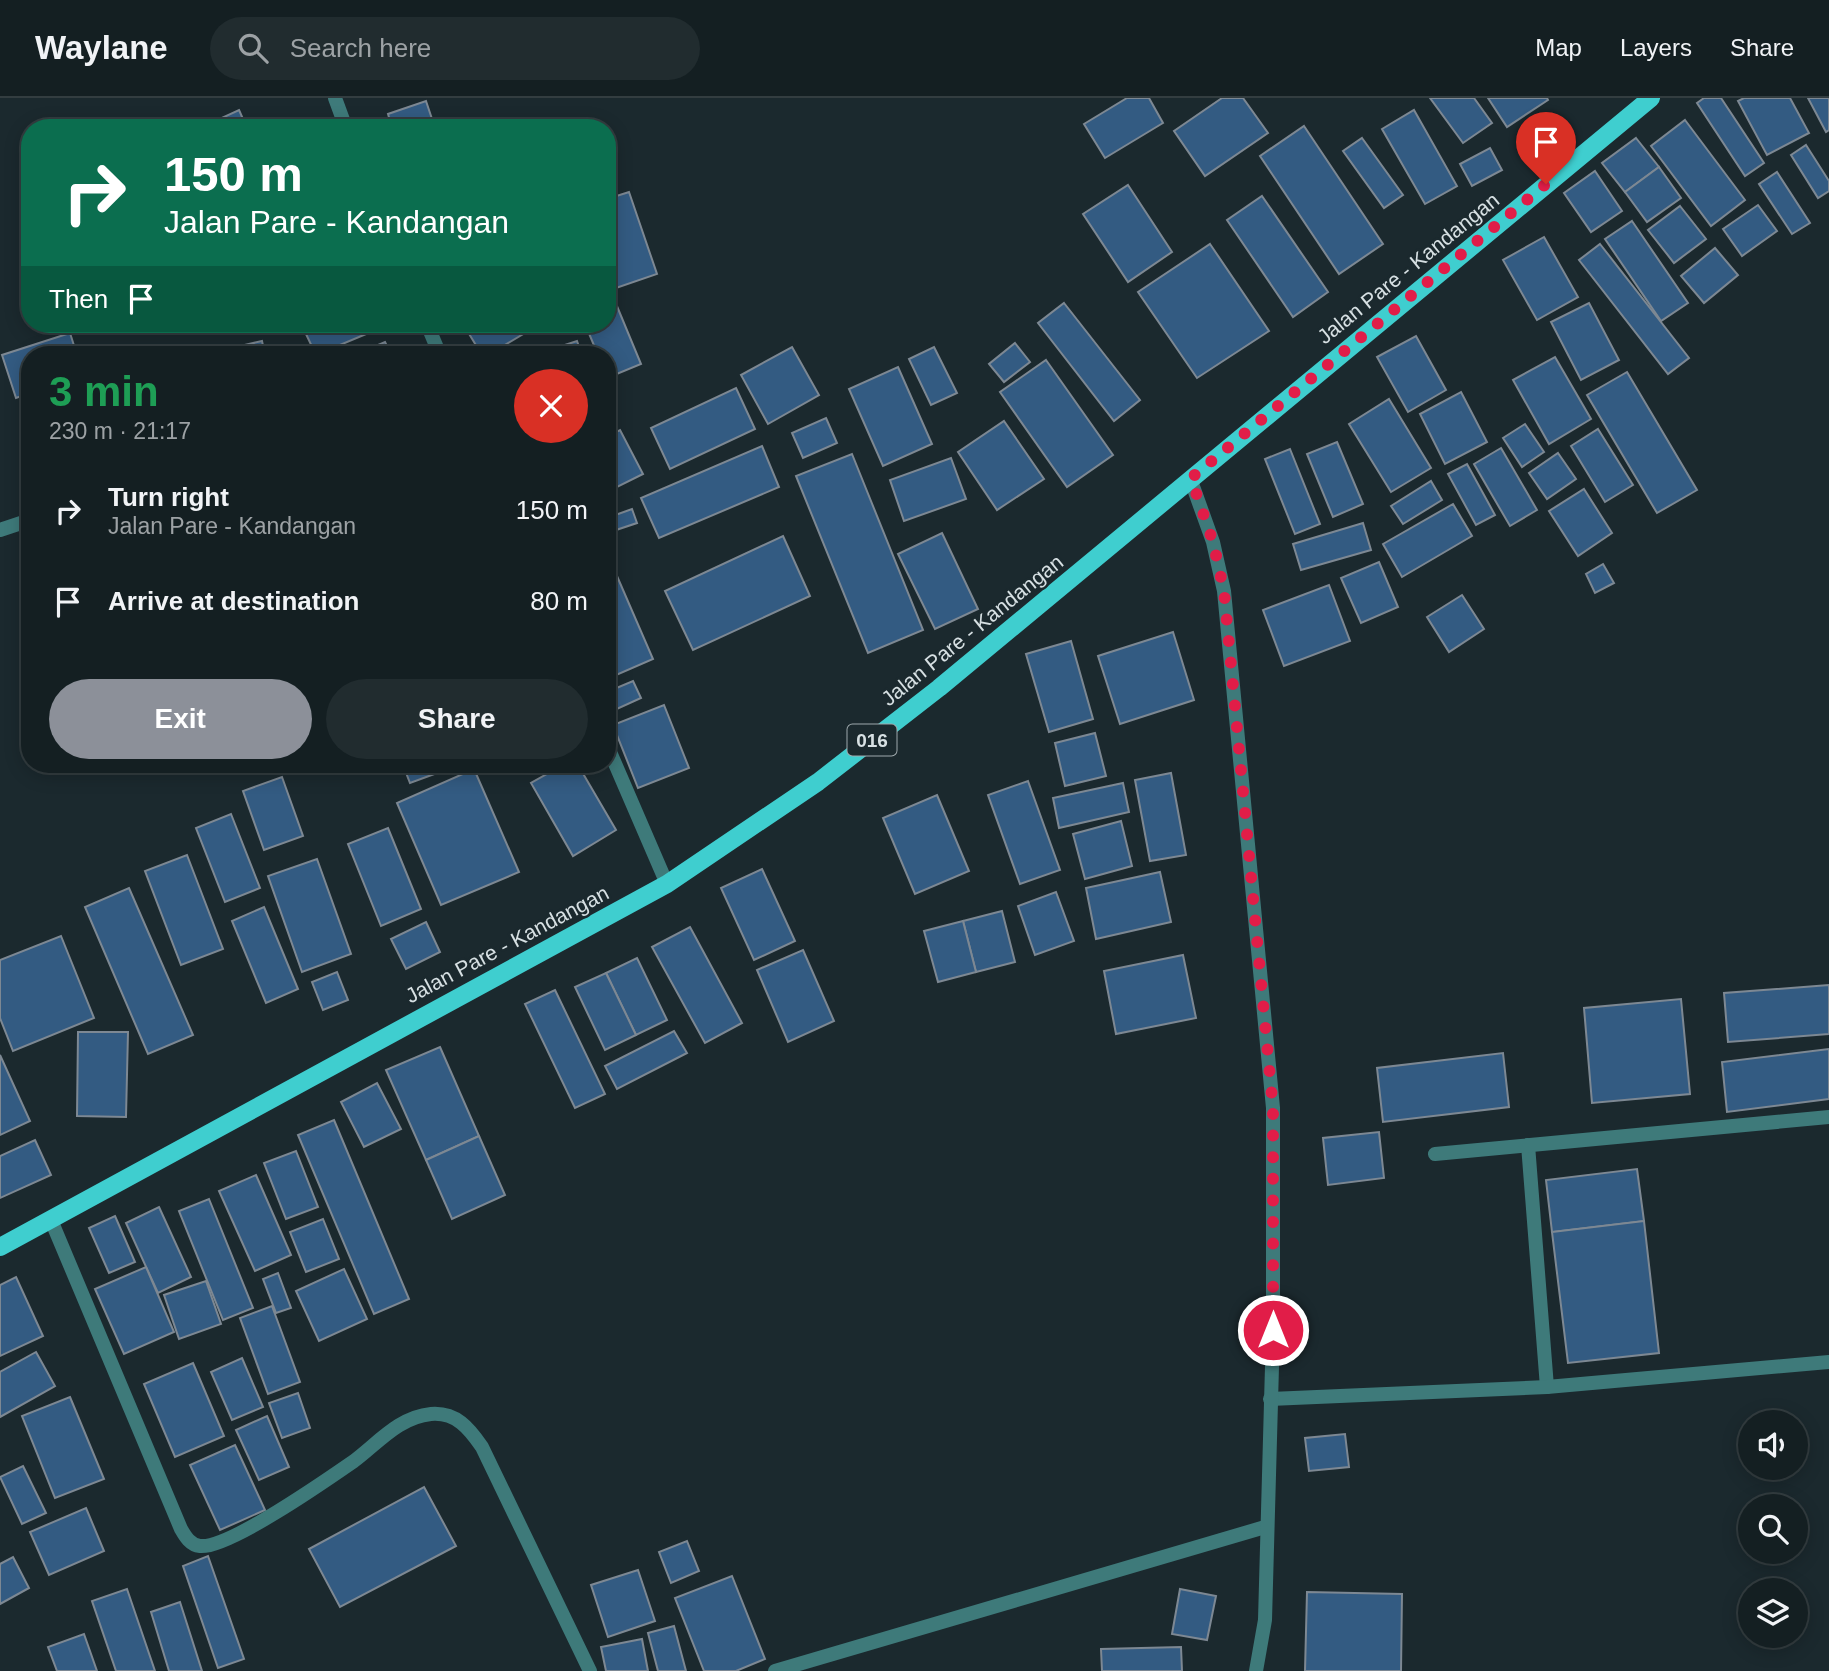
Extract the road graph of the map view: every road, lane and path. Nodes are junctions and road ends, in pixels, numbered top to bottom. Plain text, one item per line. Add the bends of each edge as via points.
1 (335, 98) edge
2 (1651, 98) edge
3 (343, 119) edge
4 (1191, 478) junction
5 (21, 523) edge
6 (0, 530) edge
7 (616, 766) edge
8 (667, 884) junction
9 (1829, 1117) edge
10 (1528, 1145) junction
11 (1435, 1154) dead end
12 (51, 1220) junction
13 (0, 1247) edge
14 (1829, 1362) edge
15 (1546, 1387) junction
16 (1270, 1399) junction
17 (1265, 1527) junction
18 (590, 1671) edge
19 (775, 1671) edge
20 (1256, 1671) edge

1 - 3 street
2 - 4 main road, Jalan Pare - Kandangan / 016
4 - 8 main road, Jalan Pare - Kandangan / 016 via 939,688 818,782
4 - 16 street via 1224,591 1273,1108
5 - 6 street
7 - 8 street
8 - 12 main road, Jalan Pare - Kandangan / 016
9 - 10 street
10 - 11 street
10 - 15 street
12 - 13 main road, Jalan Pare - Kandangan / 016
12 - 18 street via 181,1529 191,1542 208,1545 248,1528 410,1419 449,1416 470,1429 482,1447
14 - 15 street
15 - 16 street
16 - 17 street
17 - 19 street
17 - 20 street via 1265,1620

